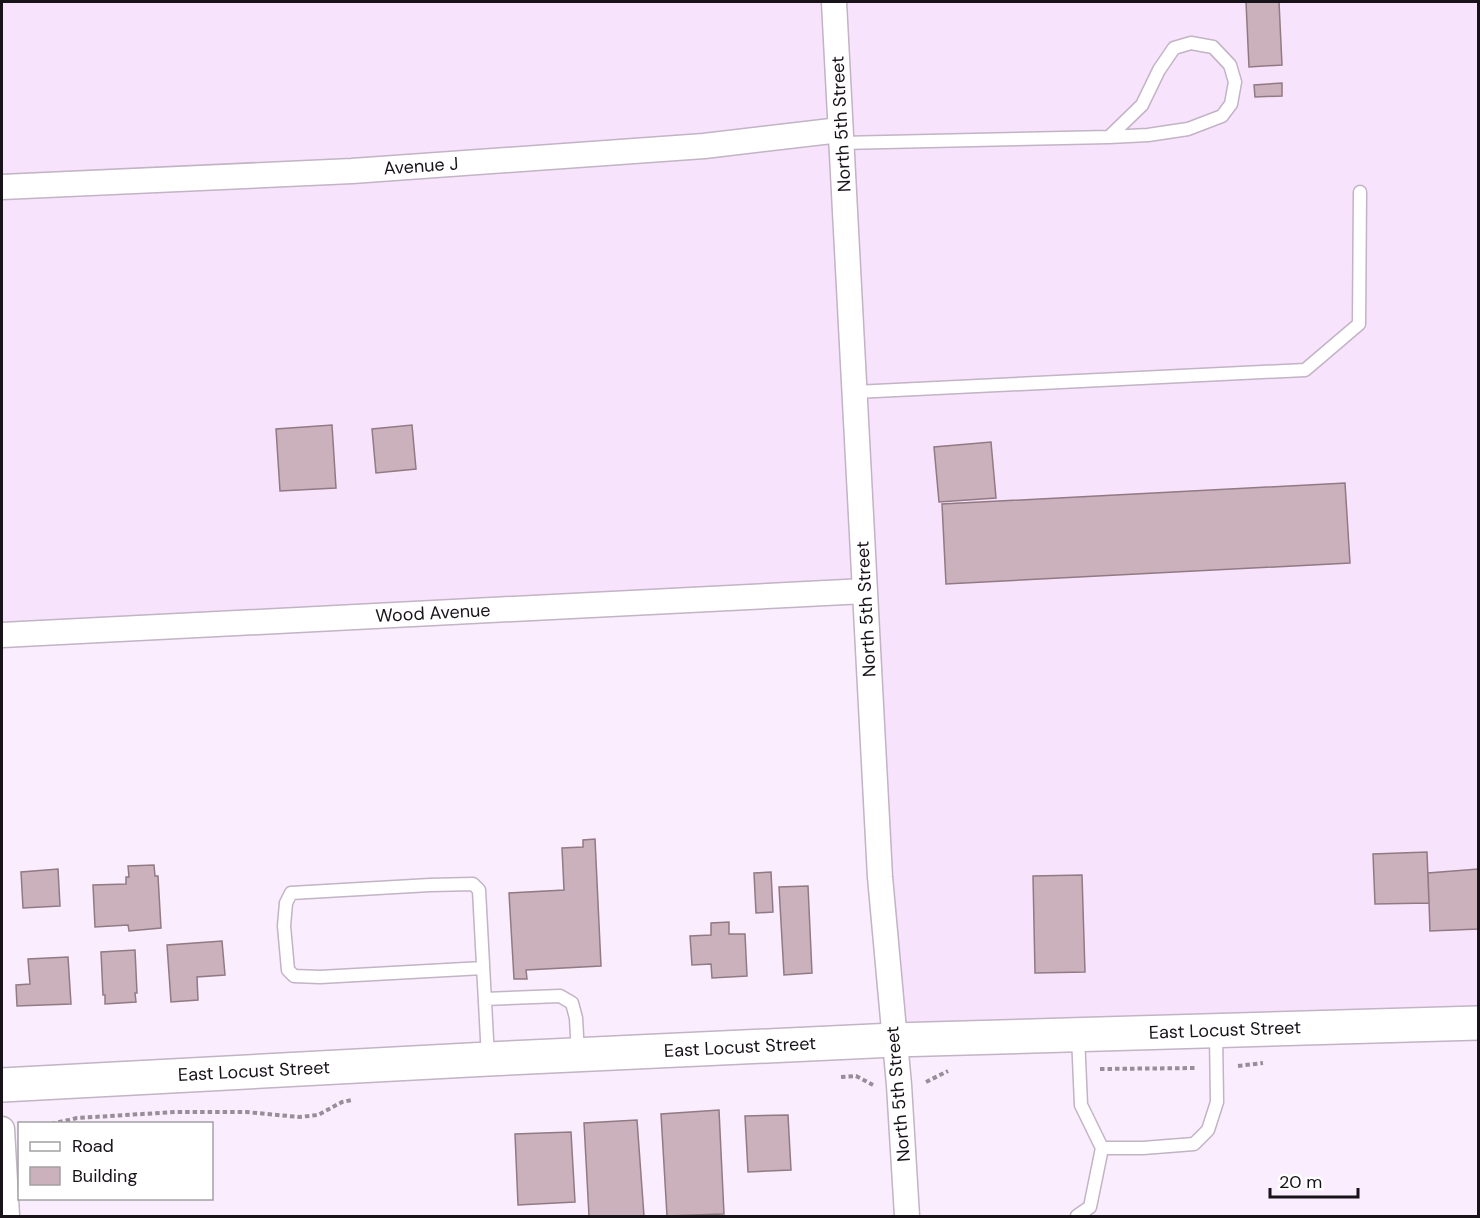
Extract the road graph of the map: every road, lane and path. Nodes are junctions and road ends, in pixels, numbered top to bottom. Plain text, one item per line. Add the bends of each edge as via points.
1 (834, 2) edge
2 (841, 136) junction
3 (1109, 137) junction
4 (2, 188) edge
5 (1360, 192) dead end
6 (855, 392) junction
7 (865, 591) junction
8 (2, 635) edge
9 (483, 968) junction
10 (485, 999) junction
11 (1479, 1023) edge
12 (1216, 1031) junction
13 (1078, 1035) junction
14 (894, 1040) junction
15 (578, 1055) junction
16 (488, 1059) junction
17 (1268, 1063) dead end
18 (1217, 1067) junction
19 (1080, 1069) junction
20 (948, 1071) dead end
21 (836, 1077) dead end
22 (2, 1085) edge
23 (899, 1085) junction
24 (353, 1100) dead end
25 (60, 1122) edge
26 (2, 1129) edge
27 (1102, 1148) junction
28 (7, 1216) edge
29 (907, 1216) edge
30 (1077, 1216) edge

1 - 2 street, North 5th Street
2 - 3 lane
2 - 4 street, Avenue J via 352,171
2 - 6 street, North 5th Street
3 - 3 lane via 1188,129 1222,116 1231,104 1235,82 1230,65 1213,47 1191,43 1174,48 1142,105
5 - 6 lane via 1359,324 1305,370
6 - 7 street, North 5th Street
7 - 8 street, Wood Avenue
7 - 14 street, North 5th Street via 880,877
9 - 9 lane via 479,890 473,884 291,893 286,903 288,970 294,976
9 - 10 lane
10 - 15 lane via 560,996 572,1003
10 - 16 lane
11 - 12 main road, East Locust Street
12 - 13 main road, East Locust Street
12 - 18 lane
13 - 14 main road, East Locust Street
13 - 19 lane
14 - 15 main road, East Locust Street
14 - 23 street, North 5th Street
15 - 16 main road, East Locust Street
16 - 22 main road, East Locust Street
17 - 18 path
18 - 19 path
18 - 27 lane via 1217,1102 1208,1130 1194,1144
19 - 27 lane via 1081,1105
20 - 23 path via 928,1082
21 - 23 path via 856,1076 872,1085
23 - 29 street, North 5th Street
24 - 25 path via 318,1115 299,1118 246,1112 175,1112
26 - 28 street
27 - 30 lane via 1090,1208

